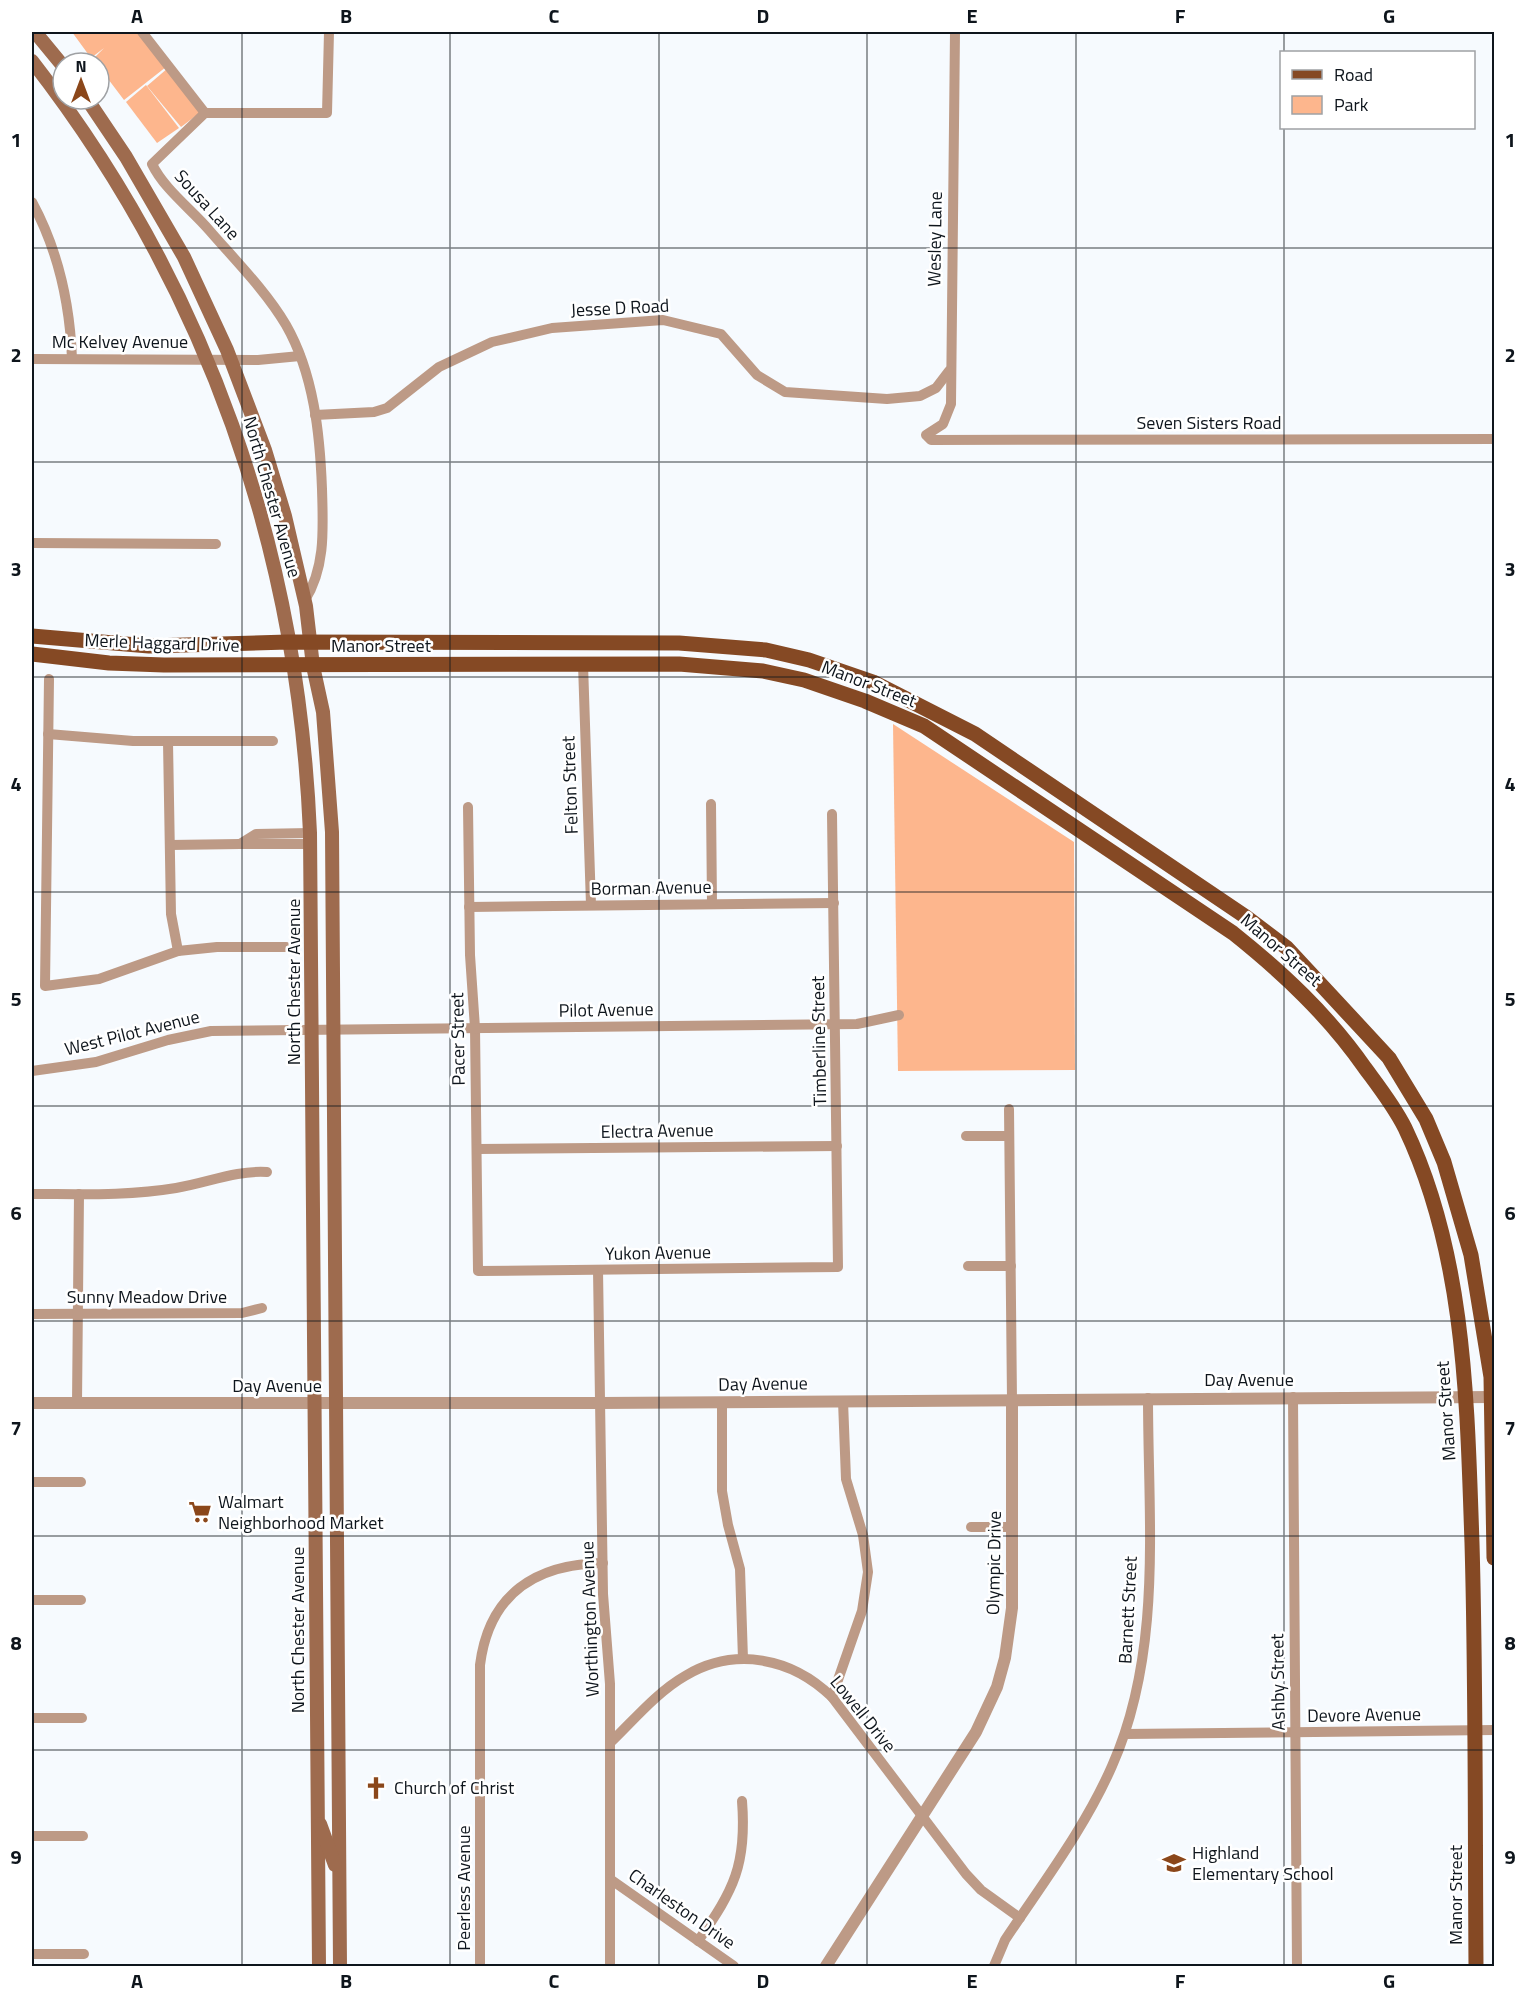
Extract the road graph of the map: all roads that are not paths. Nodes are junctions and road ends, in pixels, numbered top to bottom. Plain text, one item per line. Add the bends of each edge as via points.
1 (35, 32) edge
2 (142, 32) edge
3 (329, 32) edge
4 (955, 32) edge
5 (51, 51) edge
6 (32, 61) edge
7 (95, 111) edge
8 (205, 113) junction
9 (32, 201) edge
10 (300, 356) junction
11 (208, 358) junction
12 (32, 359) edge
13 (72, 359) junction
14 (231, 359) junction
15 (949, 371) junction
16 (315, 415) junction
17 (926, 435) joint
18 (1494, 439) edge
19 (32, 543) edge
20 (216, 544) dead end
21 (305, 600) junction
22 (32, 636) edge
23 (288, 642) junction
24 (310, 643) junction
25 (32, 654) edge
26 (583, 664) junction
27 (292, 665) junction
28 (313, 666) junction
29 (49, 679) dead end
30 (48, 734) junction
31 (273, 741) dead end
32 (168, 742) junction
33 (711, 804) dead end
34 (468, 807) dead end
35 (832, 814) dead end
36 (310, 838) junction
37 (170, 844) junction
38 (834, 903) junction
39 (712, 904) junction
40 (591, 905) junction
41 (469, 907) junction
42 (286, 946) dead end
43 (178, 951) junction
44 (899, 1015) dead end
45 (835, 1024) junction
46 (312, 1028) junction
47 (333, 1028) junction
48 (475, 1028) junction
49 (32, 1071) edge
50 (1009, 1109) dead end
51 (966, 1136) dead end
52 (1009, 1136) junction
53 (837, 1146) junction
54 (477, 1149) junction
55 (267, 1172) dead end
56 (32, 1194) edge
57 (79, 1194) junction
58 (968, 1266) dead end
59 (1011, 1266) junction
60 (838, 1267) joint
61 (598, 1270) junction
62 (478, 1271) joint
63 (262, 1308) dead end
64 (32, 1314) edge
65 (78, 1315) junction
66 (1293, 1397) junction
67 (1467, 1397) junction
68 (1493, 1397) edge
69 (1148, 1398) junction
70 (1012, 1400) junction
71 (843, 1401) junction
72 (722, 1402) junction
73 (32, 1403) edge
74 (600, 1403) junction
75 (77, 1404) junction
76 (315, 1404) junction
77 (336, 1404) junction
78 (32, 1482) edge
79 (81, 1482) dead end
80 (971, 1527) dead end
81 (1012, 1527) junction
82 (1494, 1558) edge
83 (603, 1563) junction
84 (32, 1600) edge
85 (81, 1600) dead end
86 (316, 1628) junction
87 (743, 1659) junction
88 (338, 1678) junction
89 (317, 1689) junction
90 (832, 1697) junction
91 (32, 1718) edge
92 (82, 1718) dead end
93 (1474, 1730) junction
94 (1494, 1730) edge
95 (339, 1731) junction
96 (1295, 1732) junction
97 (1125, 1734) junction
98 (610, 1743) junction
99 (742, 1801) dead end
100 (923, 1818) junction
101 (317, 1819) junction
102 (32, 1836) edge
103 (83, 1836) dead end
104 (610, 1879) junction
105 (340, 1881) junction
106 (1020, 1918) junction
107 (698, 1941) junction
108 (32, 1954) edge
109 (84, 1954) dead end
110 (319, 1966) edge
111 (340, 1966) edge
112 (480, 1966) edge
113 (610, 1966) edge
114 (734, 1966) edge
115 (826, 1966) edge
116 (993, 1966) edge
117 (1297, 1966) edge
118 (1476, 1966) edge

1 - 5 main road
2 - 8 street
3 - 8 street via 327,113
4 - 15 street, Wesley Lane
6 - 11 main road, North Chester Avenue via 74,117 132,207
7 - 14 main road, North Chester Avenue via 150,196
8 - 10 street, Sousa Lane via 152,164 273,307 287,326
9 - 13 street via 62,278
10 - 14 street
10 - 16 street
11 - 13 street, Mc Kelvey Avenue
11 - 14 street
11 - 23 main road, North Chester Avenue via 264,522 285,610
12 - 13 street, Mc Kelvey Avenue
14 - 21 main road, North Chester Avenue via 265,450
15 - 16 street, Jesse D Road via 936,388 920,396 887,399 785,392 757,375 721,334 663,320 552,328 492,342 439,367 387,408
15 - 17 street, Wesley Lane via 949,411 943,424
16 - 21 street via 321,468 321,549 315,584
17 - 18 street, Seven Sisters Road via 931,440
19 - 20 street
21 - 24 main road, North Chester Avenue
22 - 23 main road, Merle Haggard Drive via 140,646
23 - 24 main road, Manor Street
23 - 27 main road, North Chester Avenue
24 - 28 main road, North Chester Avenue
24 - 68 main road, Manor Street via 679,643 765,650 873,682 975,734 1287,948 1389,1058 1426,1119 1462,1217 1472,1256
25 - 27 main road, Merle Haggard Drive via 136,665
26 - 28 main road, Manor Street
26 - 40 street, Felton Street
26 - 67 main road, Manor Street via 679,664 763,671 804,680 924,726 1233,933 1267,961 1310,1000 1350,1045 1404,1127 1443,1232
27 - 28 main road, Manor Street
27 - 36 main road, North Chester Avenue via 304,731
28 - 47 main road, North Chester Avenue via 321,694 330,786
29 - 30 street
30 - 32 street
30 - 43 street via 45,986 99,979
31 - 32 street
32 - 37 street
33 - 39 street
34 - 41 street, Pacer Street
35 - 38 street, Timberline Street
36 - 37 street via 256,834 240,844
36 - 46 main road, North Chester Avenue
37 - 43 street via 171,914
38 - 39 street, Borman Avenue
38 - 45 street, Timberline Street
39 - 40 street, Borman Avenue
40 - 41 street, Borman Avenue
41 - 48 street, Pacer Street
42 - 43 street
44 - 45 street, Pilot Avenue via 857,1024
45 - 48 street, Pilot Avenue
45 - 53 street, Timberline Street
46 - 47 street, Pilot Avenue
46 - 49 street, West Pilot Avenue via 200,1033 96,1062
46 - 76 main road, North Chester Avenue
47 - 48 street, Pilot Avenue
47 - 77 main road, North Chester Avenue
48 - 54 street, Pacer Street
50 - 52 street, Olympic Drive
51 - 52 street
52 - 59 street, Olympic Drive
53 - 54 street, Electra Avenue
53 - 60 street, Timberline Street
54 - 62 street, Pacer Street
55 - 57 street via 247,1171 146,1192
56 - 57 street
57 - 65 street
58 - 59 street
59 - 70 street, Olympic Drive
60 - 61 street, Yukon Avenue
61 - 62 street, Yukon Avenue
61 - 74 street, Worthington Avenue
63 - 65 street, Sunny Meadow Drive via 242,1313
64 - 65 street, Sunny Meadow Drive
65 - 75 street
66 - 67 street, Day Avenue
66 - 69 street, Day Avenue
66 - 96 street, Ashby Street
67 - 68 street, Day Avenue
67 - 93 main road, Manor Street
68 - 82 main road, Manor Street
69 - 70 street, Day Avenue
69 - 97 street, Barnett Street via 1148,1619 1141,1677
70 - 71 street, Day Avenue
70 - 81 street, Olympic Drive
71 - 72 street, Day Avenue
71 - 90 street via 846,1479 863,1535 868,1572 862,1611
72 - 74 street, Day Avenue
72 - 87 street via 723,1498 740,1569
73 - 75 street, Day Avenue
74 - 77 street, Day Avenue
74 - 83 street, Worthington Avenue
75 - 76 street, Day Avenue
76 - 77 street, Day Avenue
76 - 86 main road, North Chester Avenue
77 - 88 main road, North Chester Avenue
78 - 79 street
80 - 81 street
81 - 100 street, Olympic Drive via 1012,1617 997,1687 976,1732
83 - 98 street, Worthington Avenue
83 - 112 street, Peerless Avenue via 567,1565 536,1576 502,1605 486,1633 480,1665
84 - 85 street
86 - 88 main road via 327,1674
86 - 89 main road, North Chester Avenue
87 - 90 street, Lowell Drive via 790,1667
87 - 98 street, Lowell Drive via 717,1662 685,1676
88 - 95 main road, North Chester Avenue
89 - 95 main road via 329,1704
89 - 101 main road, North Chester Avenue
90 - 100 street, Lowell Drive
91 - 92 street
93 - 94 street, Devore Avenue
93 - 96 street, Devore Avenue
93 - 118 main road, Manor Street
95 - 105 main road, North Chester Avenue
96 - 97 street, Devore Avenue
96 - 117 street, Ashby Street
97 - 106 street, Barnett Street via 1095,1801
98 - 104 street, Worthington Avenue
99 - 107 street via 745,1834 737,1874 721,1908
100 - 106 street, Lowell Drive via 981,1890
100 - 115 street, Olympic Drive
101 - 105 main road via 325,1831
101 - 110 main road, North Chester Avenue
102 - 103 street
104 - 107 street, Charleston Drive
104 - 113 street, Worthington Avenue
105 - 111 main road, North Chester Avenue
106 - 116 street, Barnett Street
107 - 114 street, Charleston Drive
108 - 109 street

